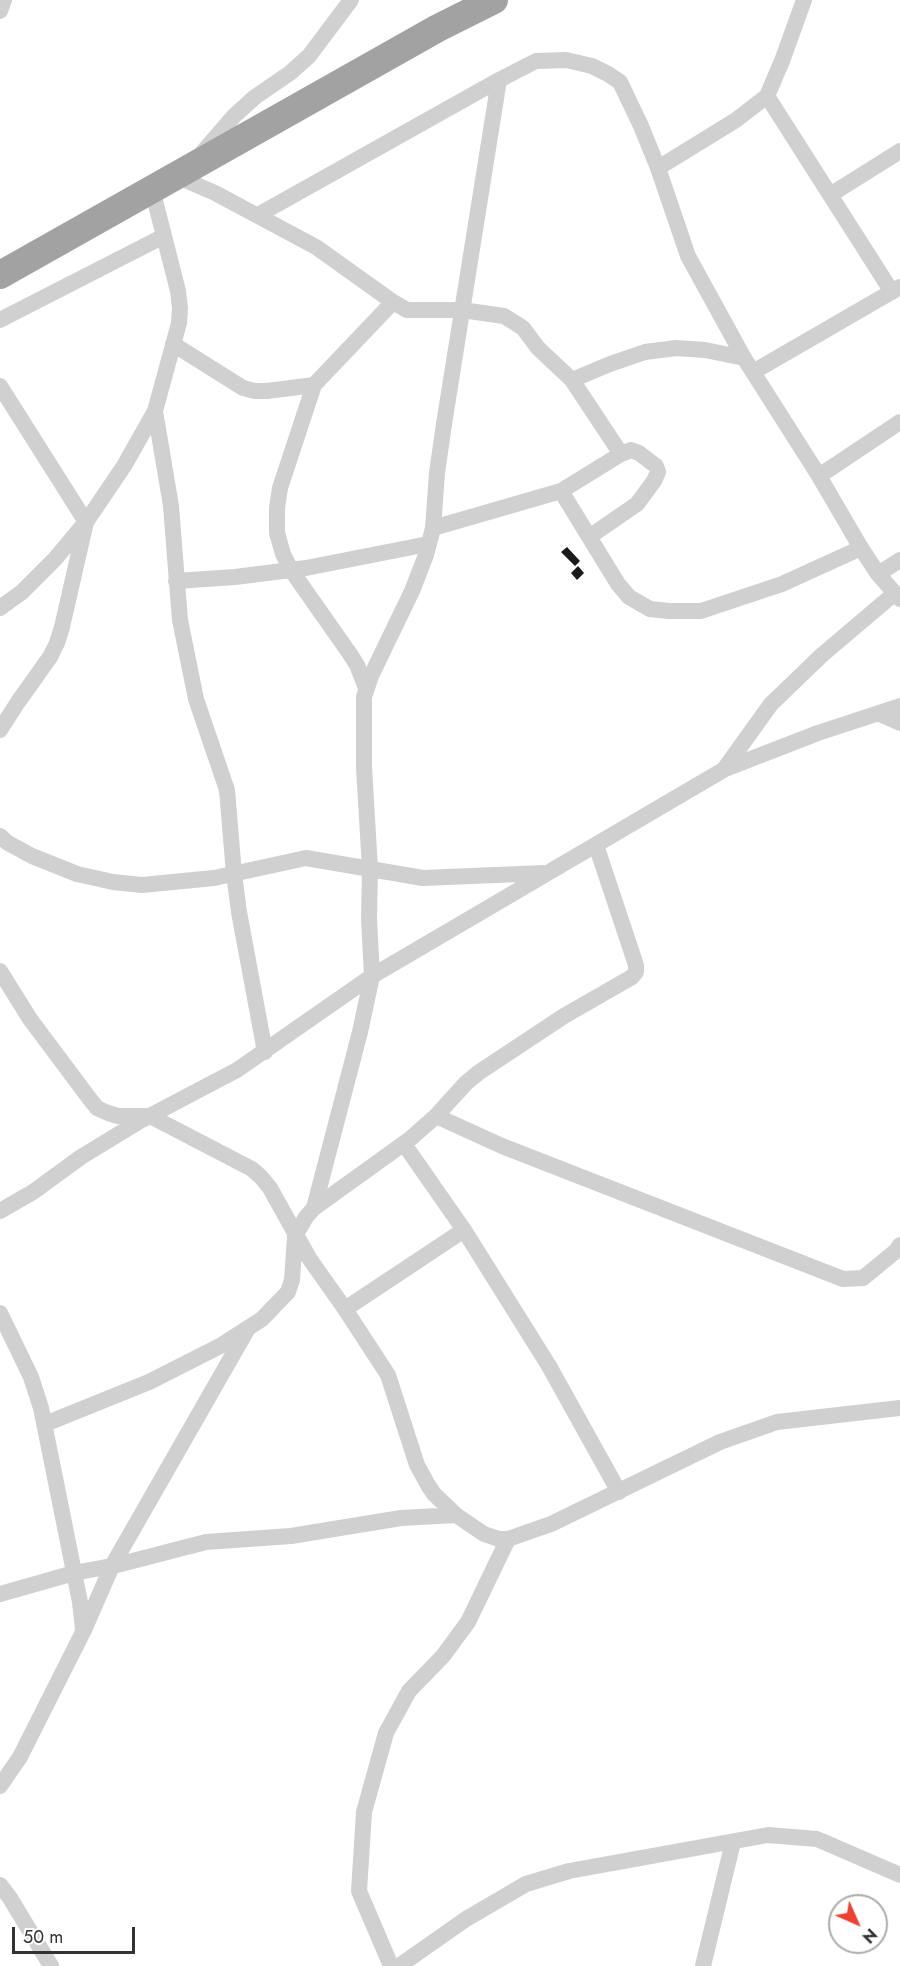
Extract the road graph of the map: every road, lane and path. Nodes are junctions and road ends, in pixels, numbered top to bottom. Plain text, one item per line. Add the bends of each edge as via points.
1 (4, 0) edge
2 (351, 0) edge
3 (494, 0) edge
4 (804, 0) edge
5 (0, 11) edge
6 (499, 80) junction
7 (766, 96) junction
8 (900, 151) edge
9 (658, 168) junction
10 (173, 177) junction
11 (830, 195) junction
12 (258, 215) junction
13 (164, 236) junction
14 (0, 275) edge
15 (896, 290) edge
16 (393, 302) junction
17 (462, 309) junction
18 (0, 321) edge
19 (173, 344) junction
20 (748, 365) junction
21 (572, 380) junction
22 (314, 385) junction
23 (0, 386) edge
24 (155, 411) junction
25 (900, 422) edge
26 (621, 454) junction
27 (819, 476) junction
28 (561, 491) junction
29 (86, 522) junction
30 (431, 536) junction
31 (589, 537) junction
32 (861, 548) junction
33 (900, 560) edge
34 (291, 570) junction
35 (878, 574) junction
36 (176, 581) junction
37 (897, 596) edge
38 (0, 608) edge
39 (366, 688) junction
40 (900, 706) edge
41 (880, 714) junction
42 (900, 723) edge
43 (0, 730) edge
44 (725, 769) junction
45 (0, 836) edge
46 (596, 845) junction
47 (370, 869) junction
48 (548, 872) junction
49 (234, 874) junction
50 (0, 971) edge
51 (372, 976) junction
52 (265, 1052) junction
53 (150, 1116) junction
54 (435, 1116) junction
55 (404, 1144) junction
56 (314, 1208) junction
57 (0, 1211) edge
58 (464, 1230) junction
59 (295, 1236) junction
60 (900, 1245) edge
61 (345, 1309) junction
62 (0, 1312) edge
63 (249, 1327) junction
64 (900, 1408) edge
65 (45, 1424) junction
66 (619, 1492) junction
67 (456, 1515) junction
68 (508, 1539) junction
69 (112, 1566) junction
70 (74, 1573) junction
71 (0, 1594) edge
72 (84, 1630) junction
73 (0, 1786) edge
74 (733, 1842) junction
75 (900, 1875) edge
76 (0, 1885) edge
77 (51, 1966) edge
78 (391, 1966) edge
79 (399, 1966) edge
80 (703, 1966) edge

1 - 5 street
2 - 10 street via 309,56 255,97
3 - 10 highway
4 - 7 street
6 - 9 street via 536,61 566,60 608,74 620,82
6 - 12 street
6 - 17 street
7 - 9 street via 736,120
7 - 11 street
8 - 11 street
9 - 20 street via 688,256
10 - 12 street
10 - 13 street
10 - 14 highway
11 - 15 street
12 - 16 street via 316,247
13 - 18 street
13 - 19 street via 178,291 179,323
15 - 20 street
16 - 17 street via 407,310
16 - 22 street
17 - 21 street via 504,316 524,328 538,348
17 - 30 street
19 - 22 street via 243,388 267,391
19 - 24 street
20 - 21 street via 676,348 645,352
20 - 27 street
21 - 26 street
22 - 34 street via 277,508 277,533
23 - 29 street
24 - 29 street
24 - 36 street via 171,506
25 - 27 street
26 - 28 street
26 - 31 street via 631,450 639,453 658,472 637,504
27 - 32 street
28 - 30 street
28 - 31 street
29 - 38 street via 56,560
29 - 43 street via 57,643
30 - 34 street
30 - 39 street via 412,591
31 - 32 street via 630,597 650,609 669,611 711,608 782,584
32 - 35 street
33 - 35 street
34 - 36 street
34 - 39 street via 357,665
35 - 37 street
36 - 49 street via 196,699 229,801
37 - 44 street via 822,655 771,704
39 - 47 street via 364,768
40 - 41 street
41 - 42 street
41 - 44 street
44 - 46 street
45 - 49 street via 41,860 113,882 142,885
46 - 48 street
46 - 54 street via 636,972 626,982 564,1016 478,1073
47 - 48 street via 430,879
47 - 49 street via 306,858
47 - 51 street
48 - 51 street
49 - 52 street
50 - 53 street via 30,1019 98,1108 118,1116
51 - 52 street
51 - 56 street
52 - 53 street
53 - 57 street
53 - 59 street via 261,1177
54 - 55 street
54 - 60 street via 512,1150 843,1279 862,1278
55 - 56 street
55 - 58 street
56 - 59 street
58 - 61 street
58 - 66 street via 549,1366
59 - 61 street
59 - 63 street via 288,1292
61 - 67 street via 388,1375 423,1478
62 - 65 street via 31,1377
63 - 65 street via 149,1382
63 - 69 street
64 - 66 street via 777,1422 720,1442
65 - 70 street
66 - 68 street
67 - 68 street via 484,1534
67 - 69 street via 401,1518 291,1536 206,1542
68 - 78 street via 468,1622 443,1656 409,1690 386,1733 373,1778 364,1812 359,1891
69 - 70 street
69 - 72 street
70 - 71 street
70 - 72 street
72 - 73 street via 20,1756
74 - 75 street via 768,1835 817,1839
74 - 79 street via 569,1871 526,1884 466,1919
74 - 80 street
76 - 77 street

